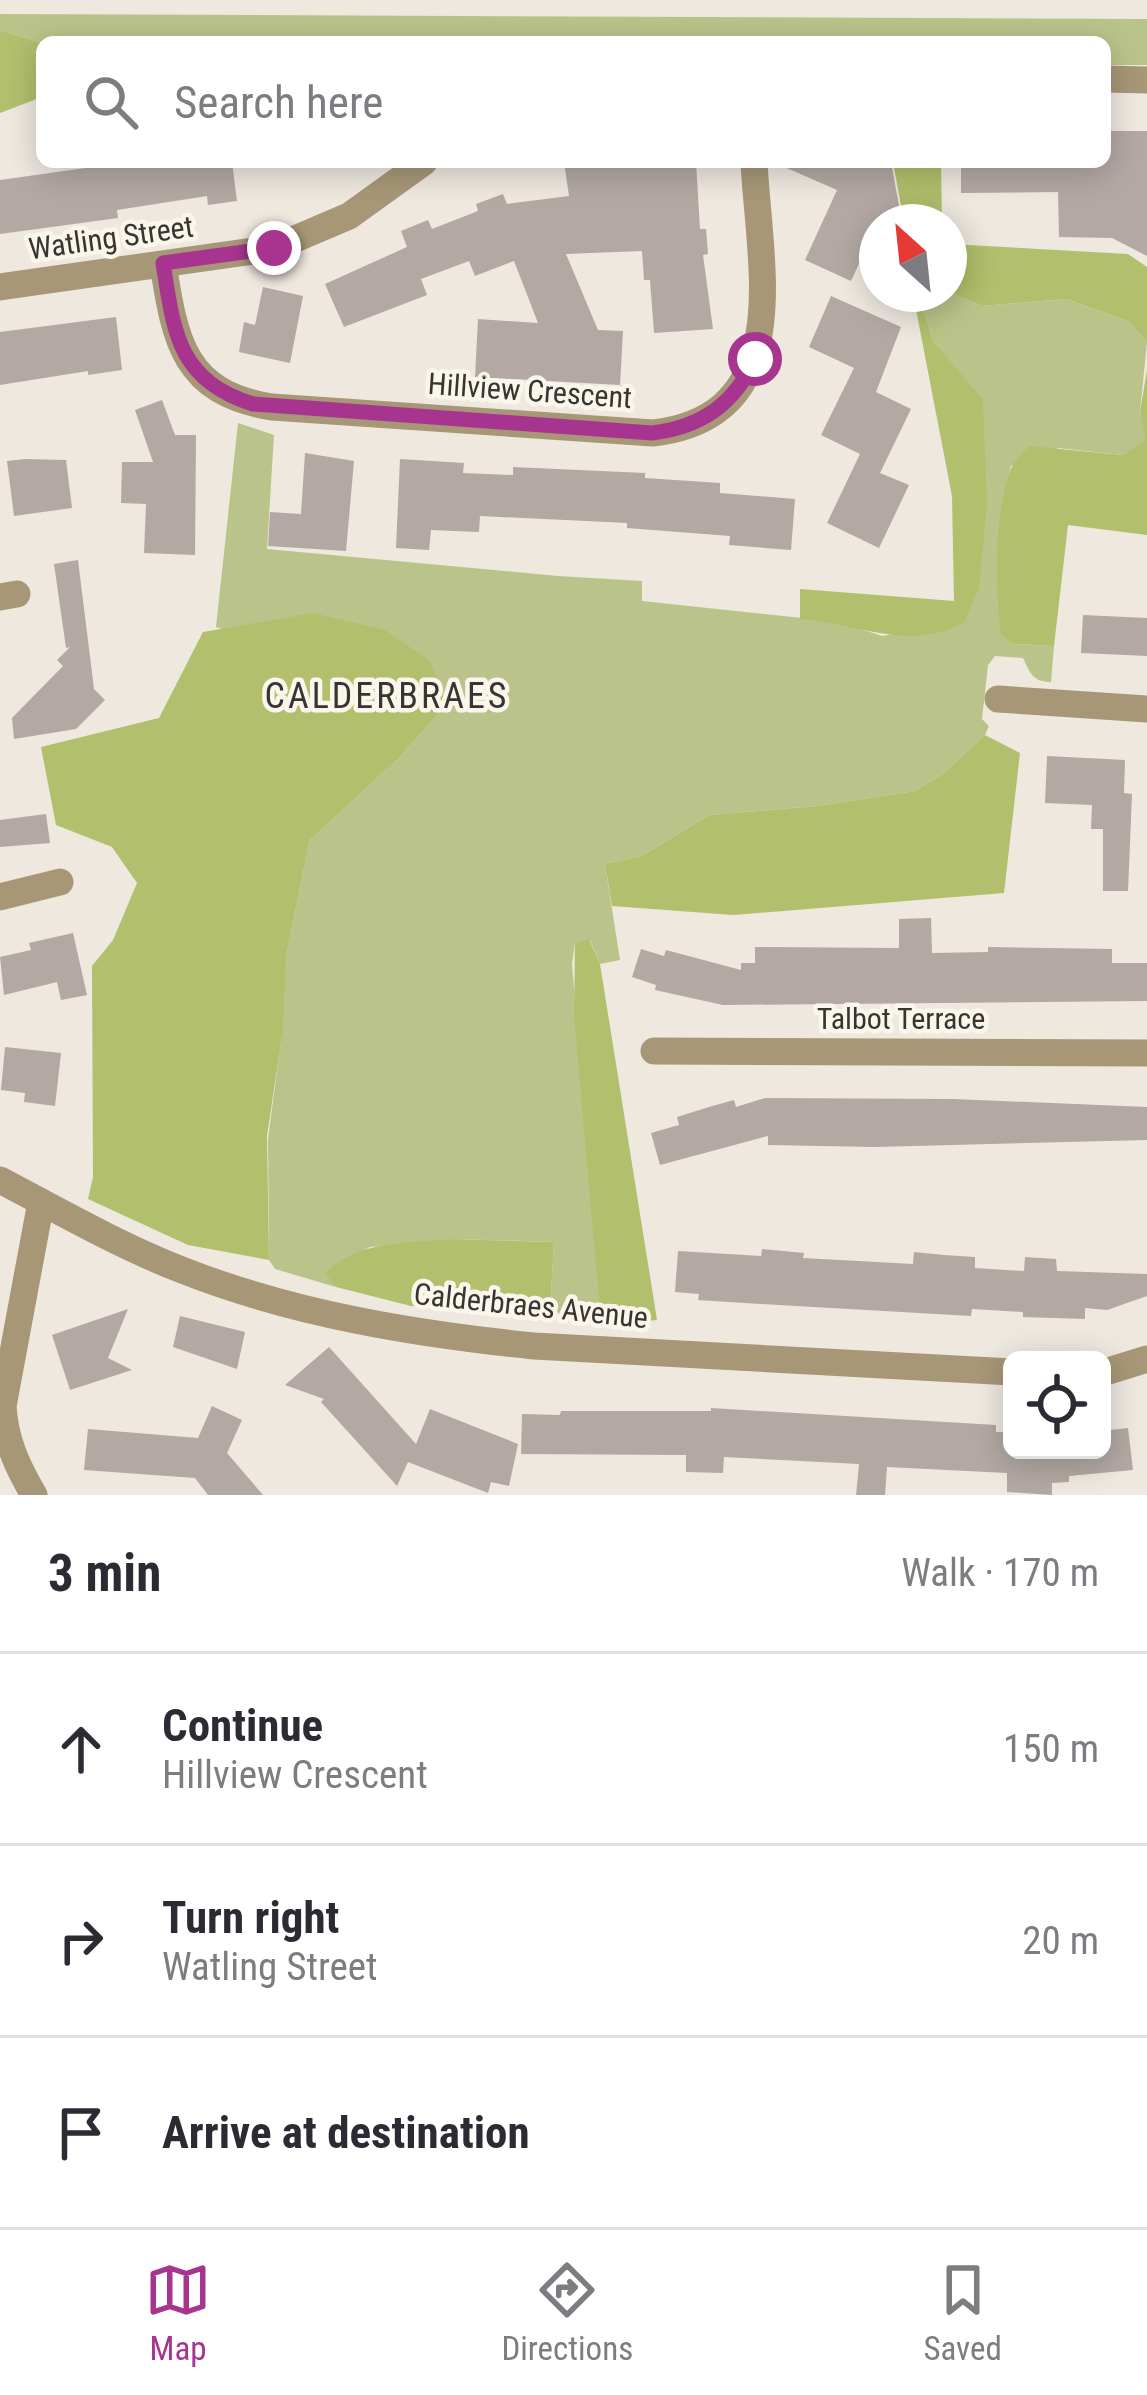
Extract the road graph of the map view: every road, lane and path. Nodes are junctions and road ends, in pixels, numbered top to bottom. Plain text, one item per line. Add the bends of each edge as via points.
1 (1111, 80) edge
2 (1147, 80) edge
3 (416, 168) edge
4 (754, 168) edge
5 (163, 263) junction
6 (0, 287) edge
7 (998, 699) dead end
8 (1147, 710) edge
9 (60, 882) dead end
10 (0, 897) edge
11 (654, 1051) dead end
12 (1147, 1053) edge
13 (0, 1180) edge
14 (41, 1202) junction
15 (1147, 1358) edge
16 (1111, 1369) edge
17 (1003, 1371) edge
18 (2, 1430) edge
19 (34, 1495) edge

1 - 2 street
3 - 5 street, Watling Street via 314,234 274,248
4 - 5 street, Hillview Crescent via 763,328 755,359 726,403 679,430 253,404 215,388 185,358
5 - 6 street, Watling Street
7 - 8 street
9 - 10 street
11 - 12 street, Talbot Terrace
13 - 14 street, Calderbraes Avenue
14 - 17 street, Calderbraes Avenue via 240,1291 469,1339
14 - 18 street
15 - 16 street
18 - 19 street

